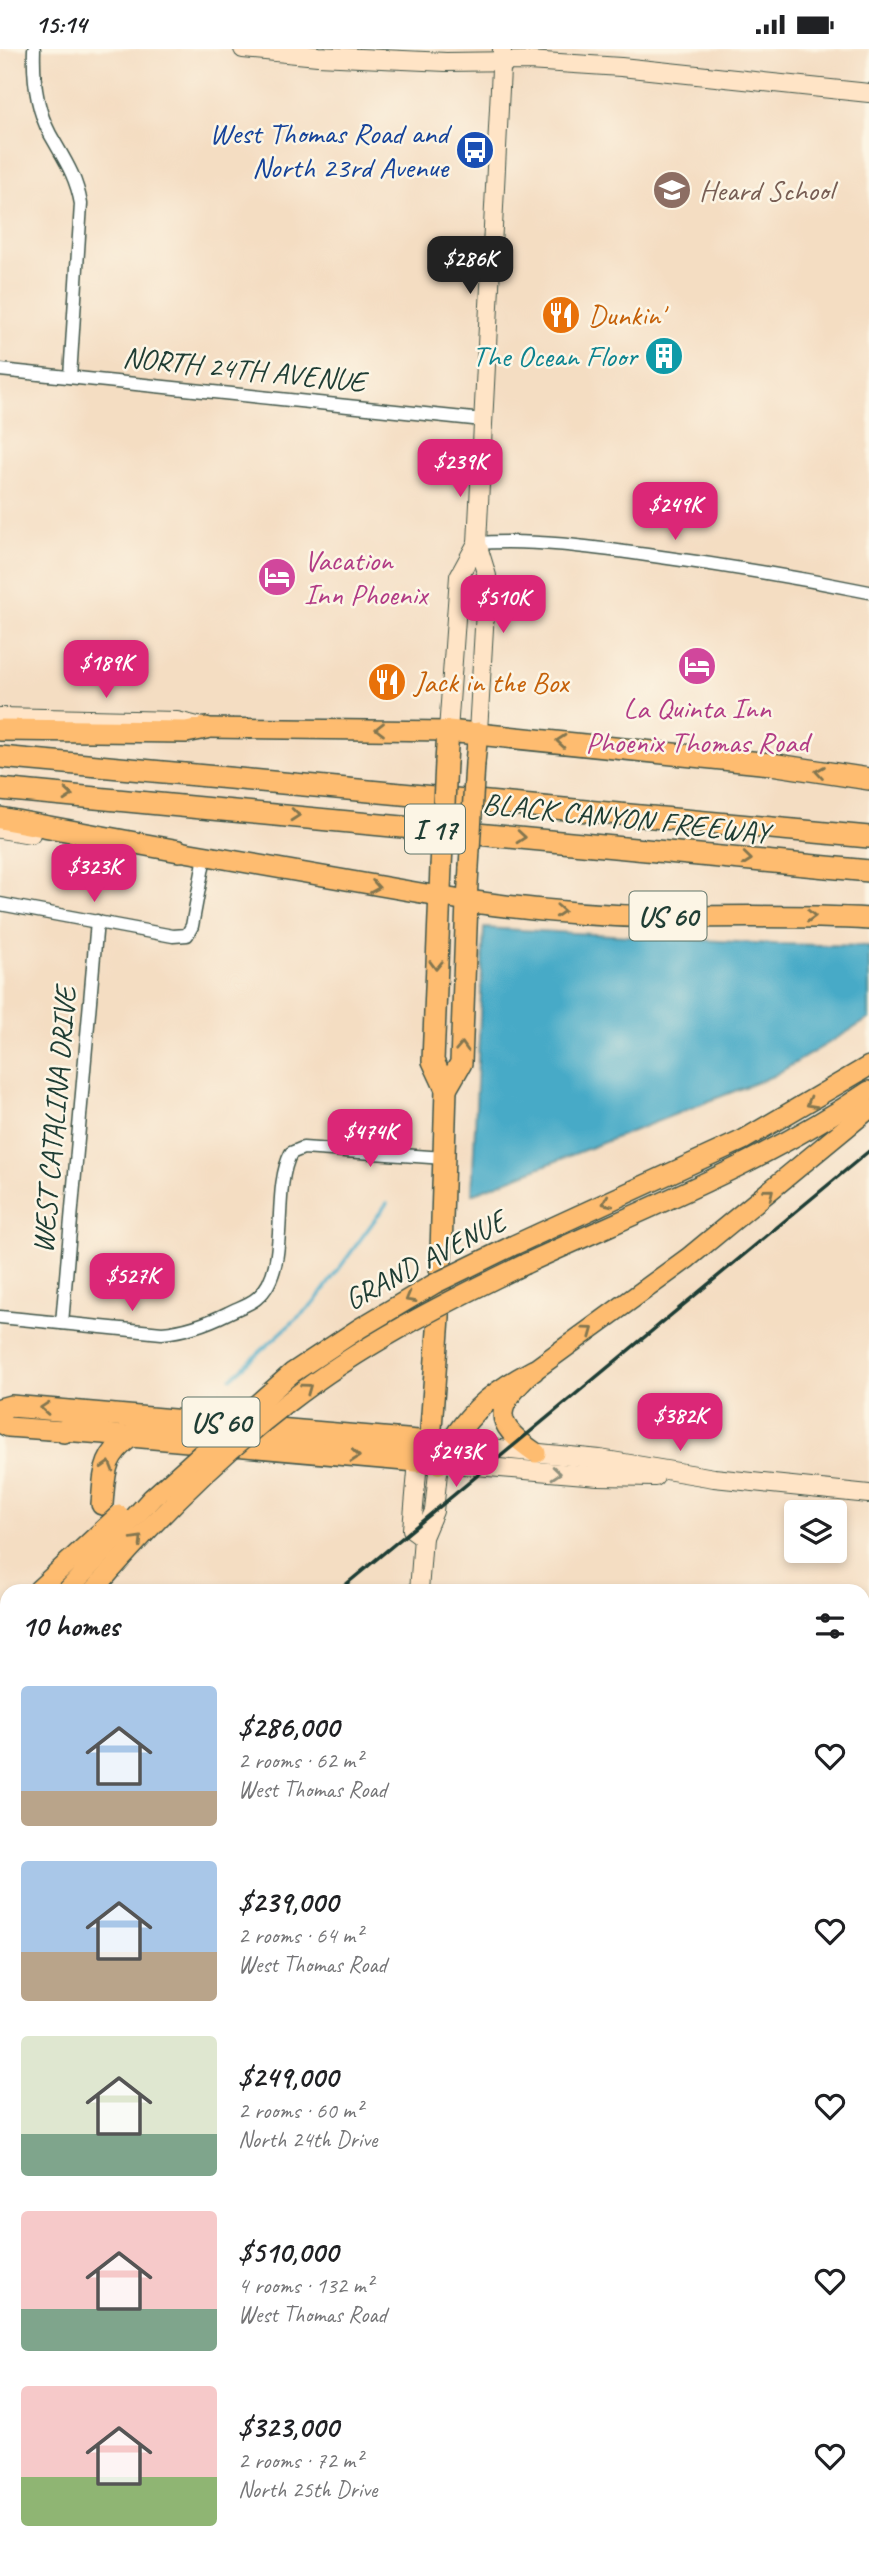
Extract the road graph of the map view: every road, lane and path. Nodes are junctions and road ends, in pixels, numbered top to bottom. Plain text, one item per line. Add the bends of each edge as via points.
1 (34, 49) edge
2 (243, 49) edge
3 (318, 53) edge
4 (502, 55) edge
5 (869, 93) edge
6 (0, 370) edge
7 (71, 377) junction
8 (484, 420) junction
9 (477, 543) junction
10 (869, 592) edge
11 (0, 717) edge
12 (206, 728) junction
13 (0, 730) edge
14 (448, 731) junction
15 (478, 733) junction
16 (0, 757) edge
17 (0, 769) edge
18 (869, 779) edge
19 (0, 789) edge
20 (0, 818) edge
21 (0, 829) edge
22 (869, 837) edge
23 (869, 849) edge
24 (179, 852) junction
25 (205, 856) junction
26 (869, 871) edge
27 (439, 897) junction
28 (467, 901) junction
29 (0, 904) edge
30 (869, 919) edge
31 (97, 921) junction
32 (869, 1066) edge
33 (446, 1089) junction
34 (869, 1091) edge
35 (869, 1108) edge
36 (444, 1158) junction
37 (0, 1317) edge
38 (62, 1323) junction
39 (533, 1371) junction
40 (292, 1373) junction
41 (0, 1409) edge
42 (146, 1415) junction
43 (0, 1423) edge
44 (64, 1432) junction
45 (131, 1436) junction
46 (434, 1453) junction
47 (536, 1453) junction
48 (714, 1478) junction
49 (869, 1494) edge
50 (102, 1504) dead end
51 (45, 1584) edge
52 (73, 1584) edge
53 (99, 1584) edge
54 (420, 1584) edge

1 - 7 street via 40,110 76,178 81,204
2 - 3 main road
3 - 4 main road via 446,62
4 - 5 main road
4 - 8 main road
6 - 7 street, NORTH 24TH AVENUE
7 - 8 street, NORTH 24TH AVENUE
8 - 9 main road
9 - 10 street via 607,549 762,570
9 - 14 main road via 459,576
9 - 15 main road via 487,576
11 - 12 main road via 177,721
12 - 13 highway via 186,732
14 -> 12 main road
14 - 15 highway
14 - 27 highway, bridge
18 -> 15 highway
15 - 28 main road, bridge
16 - 22 highway, BLACK CANYON FREEWAY / I 17
17 - 23 highway
19 -> 26 highway, BLACK CANYON FREEWAY / I 17
20 - 24 highway
21 - 24 main road
24 - 25 main road
25 -> 27 main road
25 - 31 street via 187,935
27 - 28 main road
27 -> 33 highway via 433,1061
28 -> 30 highway, US 60 via 659,917 733,914
33 -> 28 highway via 461,1063
29 - 31 street
31 - 38 street, WEST CATALINA DRIVE
32 -> 40 main road, GRAND AVENUE, bridge via 743,1140 424,1290
33 - 36 highway
53 -> 34 main road, GRAND AVENUE, bridge via 195,1481 288,1402 407,1324 525,1264 751,1162
39 -> 35 main road via 688,1258
36 - 38 street via 303,1148 291,1153 282,1180 277,1250 265,1289 256,1299 184,1331
36 - 46 highway
37 - 38 street
39 - 46 highway via 468,1416
39 - 47 main road via 508,1397 501,1416 508,1432
40 - 51 main road, bridge via 232,1412
40 - 52 main road, GRAND AVENUE, bridge via 152,1498
42 -> 41 highway, US 60
42 - 44 highway via 132,1420 80,1421
42 - 46 highway, US 60
43 - 44 main road
44 - 45 main road
45 -> 46 highway, US 60
50 -> 45 highway via 107,1460
46 - 47 main road
46 -> 48 main road via 598,1476
46 - 54 main road via 412,1529 424,1537
47 - 48 main road
48 - 49 main road

